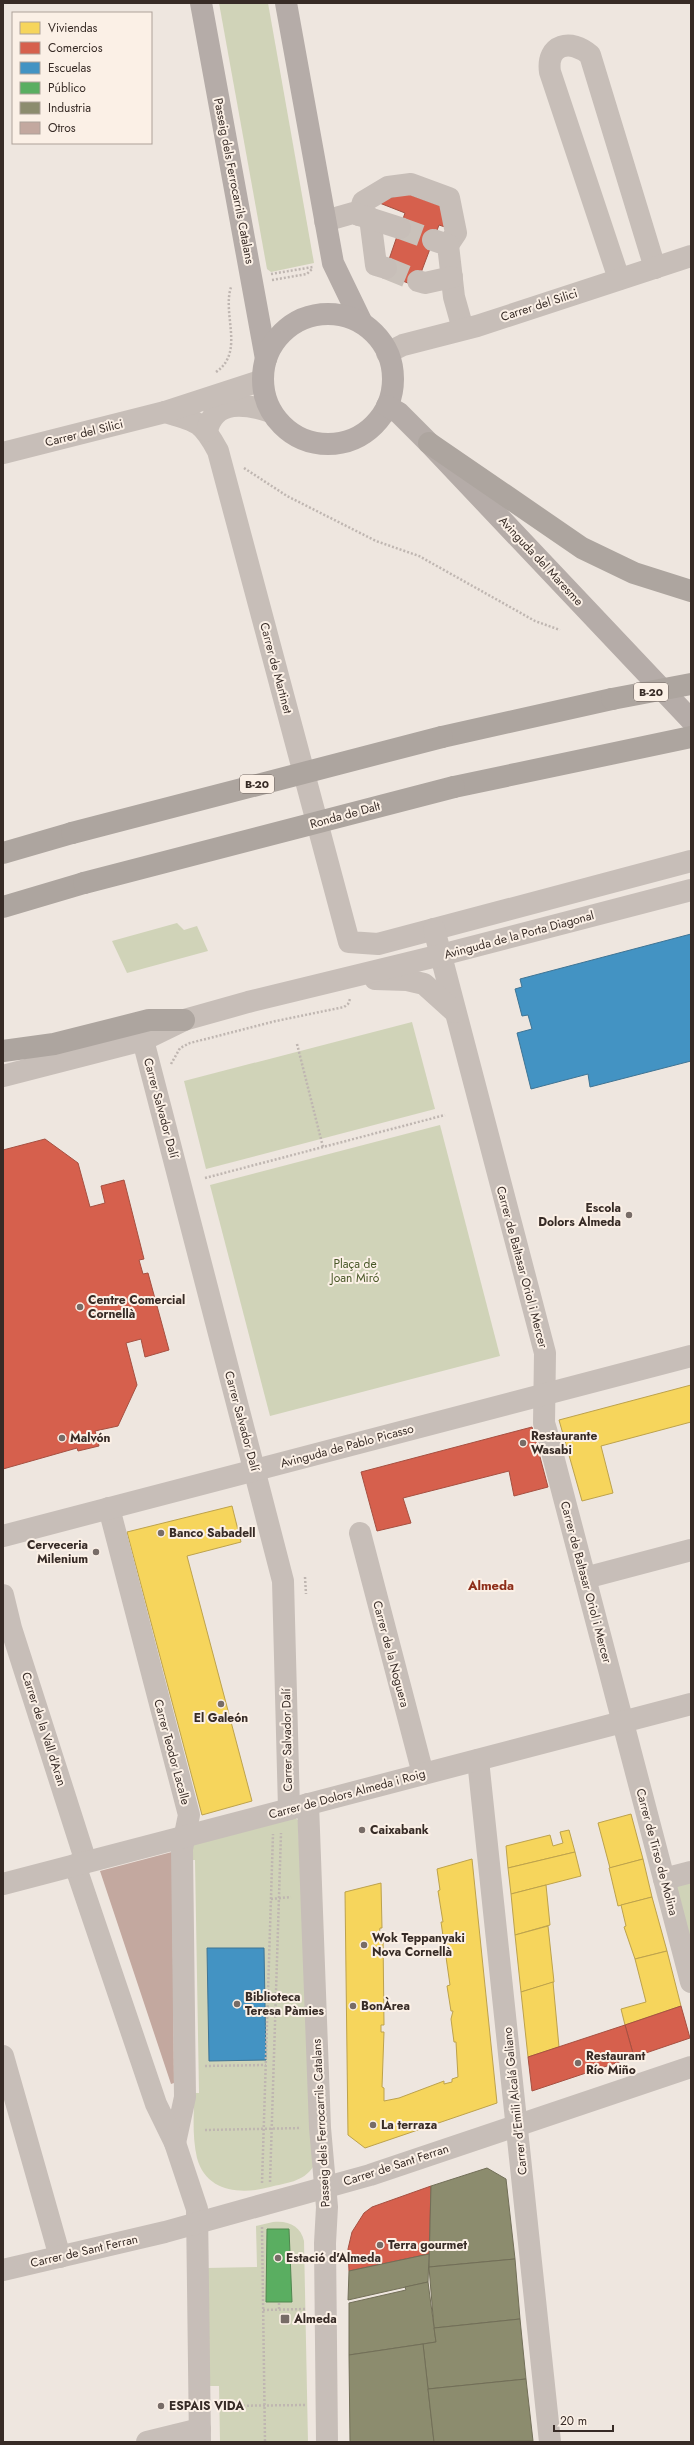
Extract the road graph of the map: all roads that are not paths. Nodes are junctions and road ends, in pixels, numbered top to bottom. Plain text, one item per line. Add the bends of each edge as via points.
1 (201, 3) edge
2 (286, 3) edge
3 (365, 216) junction
4 (325, 221) junction
5 (400, 228) tunnel mouth
6 (691, 256) edge
7 (386, 268) tunnel mouth
8 (655, 268) junction
9 (452, 277) junction
10 (619, 279) junction
11 (418, 280) tunnel mouth
12 (362, 323) junction
13 (463, 330) junction
14 (388, 353) junction
15 (266, 359) junction
16 (263, 380) junction
17 (388, 406) junction
18 (164, 412) junction
19 (271, 412) junction
20 (207, 431) junction
21 (429, 443) junction
22 (3, 453) edge
23 (691, 591) edge
24 (691, 684) edge
25 (691, 720) edge
26 (691, 737) edge
27 (3, 853) edge
28 (691, 861) edge
29 (691, 890) edge
30 (3, 907) edge
31 (339, 908) joint
32 (434, 930) junction
33 (349, 942) junction
34 (441, 955) junction
35 (312, 986) junction
36 (348, 987) junction
37 (456, 1013) junction
38 (184, 1020) junction
39 (143, 1040) junction
40 (3, 1051) edge
41 (3, 1076) edge
42 (691, 1356) edge
43 (544, 1395) junction
44 (255, 1470) junction
45 (109, 1508) junction
46 (360, 1533) dead end
47 (3, 1536) edge
48 (691, 1550) edge
49 (585, 1578) junction
50 (3, 1595) edge
51 (691, 1704) edge
52 (623, 1722) junction
53 (478, 1760) junction
54 (423, 1774) junction
55 (298, 1807) junction
56 (185, 1837) junction
57 (81, 1864) junction
58 (691, 1872) edge
59 (664, 1879) junction
60 (3, 1884) edge
61 (691, 1982) edge
62 (3, 2056) edge
63 (691, 2067) edge
64 (8, 2095) edge
65 (518, 2125) junction
66 (175, 2143) junction
67 (324, 2187) junction
68 (197, 2224) junction
69 (60, 2257) junction
70 (3, 2270) edge
71 (200, 2436) edge
72 (147, 2442) edge
73 (327, 2442) edge
74 (550, 2442) edge

1 - 15 main road, Passeig dels Ferrocarrils Catalans
2 - 4 main road
3 - 4 street via 352,213
3 - 5 street
3 - 7 street via 376,265
3 - 9 street via 363,202 388,187 411,184 449,198 456,233 441,243
4 - 12 main road via 333,263
6 - 8 street, Carrer del Silici
8 - 10 street, Carrer del Silici
8 - 10 street via 590,55 581,47 566,46 551,56 550,72
9 - 11 street via 425,283
9 - 13 street via 454,297
10 - 13 street, Carrer del Silici
12 - 14 main road via 377,336
12 - 15 main road via 338,315 322,314 305,318 281,334
13 - 14 street, Carrer del Silici via 403,345
14 - 17 main road via 393,385
15 - 16 main road
16 - 18 street, Carrer del Silici
16 - 19 main road
17 - 19 main road via 369,430 351,440 331,445 311,443 292,434
17 - 21 main road, Avinguda del Maresme via 399,413
18 - 20 street via 194,421
18 - 22 street, Carrer del Silici
19 - 20 street via 250,405 219,411 213,415
20 - 31 street, Carrer de Martinet via 218,451
21 - 23 highway via 582,548 634,573
21 - 25 main road, Avinguda del Maresme
24 - 27 highway, B-20, bridge via 442,737
26 - 30 highway, Ronda de Dalt, bridge via 454,787 84,883
28 - 32 street
29 - 34 street, Avinguda de la Porta Diagonal
31 - 33 street, Avinguda de la Porta Diagonal
32 - 33 street via 378,944
32 - 34 street, Carrer de Baltasar Oriol i Mercer
33 - 35 street, Avinguda de la Porta Diagonal via 350,956 346,964
34 - 36 street, Avinguda de la Porta Diagonal
34 - 37 street, Carrer de Baltasar Oriol i Mercer
35 - 36 street, Avinguda de la Porta Diagonal
35 - 38 street, Avinguda de la Porta Diagonal
36 - 37 street, Avinguda de la Porta Diagonal via 418,981 432,989 445,1005
37 - 43 street, Carrer de Baltasar Oriol i Mercer via 545,1354
38 - 39 street, Avinguda de la Porta Diagonal
38 - 40 highway via 149,1020 54,1044
39 - 41 street, Avinguda de la Porta Diagonal
39 - 44 street, Carrer Salvador Dalí
42 - 43 street, Avinguda de Pablo Picasso
43 - 44 street, Avinguda de Pablo Picasso
43 - 49 street, Carrer de Baltasar Oriol i Mercer via 544,1422
44 - 45 street, Avinguda de Pablo Picasso
44 - 55 street, Carrer Salvador Dalí via 283,1582
45 - 47 street, Avinguda de Pablo Picasso
45 - 56 street, Carrer Teodor Lacalle via 189,1815
46 - 54 street, Carrer de la Noguera
48 - 49 street
49 - 52 street, Carrer de Baltasar Oriol i Mercer
50 - 57 street, Carrer de la Vall d'Aran
51 - 52 street, Carrer de Dolors Almeda i Roig
52 - 53 street, Carrer de Dolors Almeda i Roig
52 - 59 street, Carrer de Tirso de Molina
53 - 54 street, Carrer de Dolors Almeda i Roig
53 - 65 street, Carrer d'Emili Alcalá Galiano
54 - 55 street, Carrer de Dolors Almeda i Roig
55 - 56 street, Carrer de Dolors Almeda i Roig
55 - 67 street, Passeig dels Ferrocarrils Catalans
56 - 57 street, Carrer de Dolors Almeda i Roig
56 - 66 street, Carrer Teodor Lacalle via 182,1856 186,2098
57 - 60 street, Carrer de Dolors Almeda i Roig
57 - 66 street via 156,2104
58 - 59 street
59 - 61 street, Carrer de Tirso de Molina
62 - 64 street
63 - 65 street, Carrer de Sant Ferran
64 - 69 street
65 - 67 street, Carrer de Sant Ferran via 370,2175
65 - 74 street, Carrer d'Emili Alcalá Galiano
66 - 68 street via 197,2209
67 - 68 street, Carrer de Sant Ferran
67 - 73 street, Passeig dels Ferrocarrils Catalans via 327,2208
68 - 69 street, Carrer de Sant Ferran
68 - 71 street
69 - 70 street, Carrer de Sant Ferran
71 - 72 street

